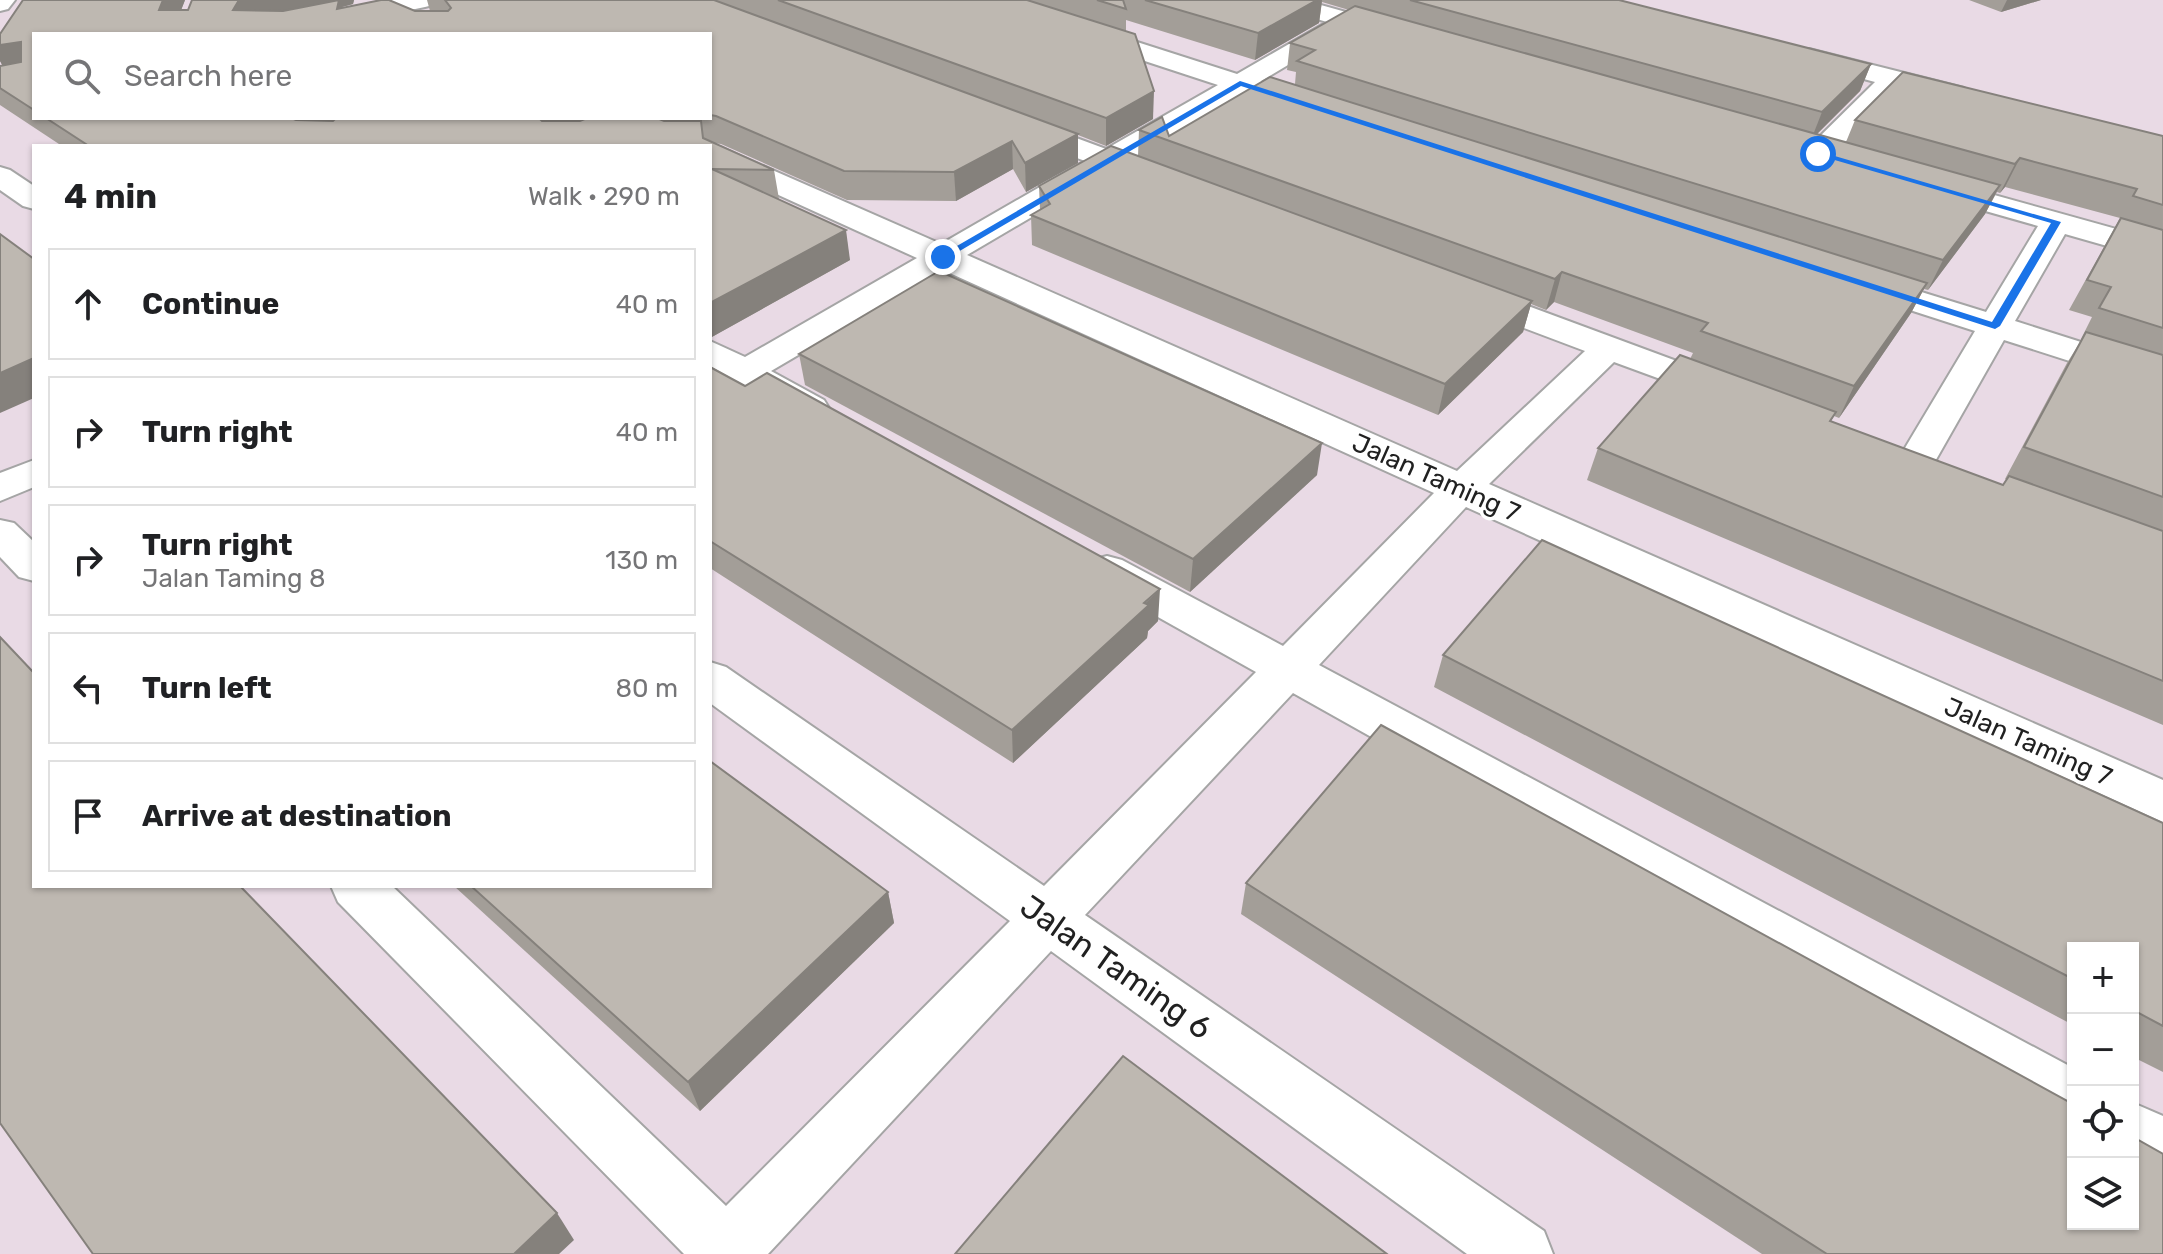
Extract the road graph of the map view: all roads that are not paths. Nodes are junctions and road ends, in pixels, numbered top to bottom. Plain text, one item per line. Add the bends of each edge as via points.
1 (425, 0) edge
2 (982, 0) edge
3 (1277, 0) edge
4 (387, 4) edge
5 (1348, 20) junction
6 (429, 28) edge
7 (267, 32) edge
8 (1424, 42) edge
9 (1786, 51) edge
10 (1893, 78) junction
11 (1240, 83) junction
12 (1983, 101) edge
13 (1331, 112) edge
14 (991, 116) edge
15 (1788, 145) edge
16 (712, 154) edge
17 (1818, 154) junction
18 (1108, 160) junction
19 (1848, 163) edge
20 (0, 176) edge
21 (1908, 179) edge
22 (1182, 188) edge
23 (32, 199) edge
24 (2056, 222) junction
25 (2163, 252) edge
26 (943, 257) junction
27 (1829, 273) edge
28 (1447, 287) edge
29 (1995, 326) junction
30 (1609, 348) junction
31 (728, 362) edge
32 (2163, 380) edge
33 (1755, 403) edge
34 (843, 425) edge
35 (1915, 463) edge
36 (32, 473) edge
37 (0, 488) edge
38 (1461, 489) junction
39 (0, 533) edge
40 (1065, 547) edge
41 (32, 565) edge
42 (1288, 669) junction
43 (712, 680) edge
44 (2163, 802) edge
45 (359, 888) edge
46 (1048, 918) junction
47 (2067, 1096) edge
48 (2139, 1135) edge
49 (2163, 1148) edge
50 (726, 1253) edge
51 (1521, 1254) edge

1 - 4 street
2 - 11 street
3 - 5 street
4 - 6 street
4 - 7 street
5 - 8 street
5 - 11 street
9 - 10 street
10 - 12 street
10 - 17 street
11 - 13 street
11 - 18 street
14 - 18 street
15 - 17 street
16 - 26 street, Jalan Taming 7
17 - 19 street
18 - 22 street
18 - 26 street
20 - 23 street
21 - 24 street
24 - 25 street
24 - 29 street
26 - 31 street
26 - 38 street, Jalan Taming 7
27 - 29 street
28 - 30 street
29 - 32 street
29 - 35 street
30 - 33 street
30 - 38 street
31 - 34 street
36 - 37 street
38 - 42 street
38 - 44 street, Jalan Taming 7
39 - 41 street
40 - 42 street
42 - 46 street
42 - 47 street
43 - 46 street, Jalan Taming 6
45 - 50 street
46 - 50 street
46 - 51 street, Jalan Taming 6
48 - 49 street

